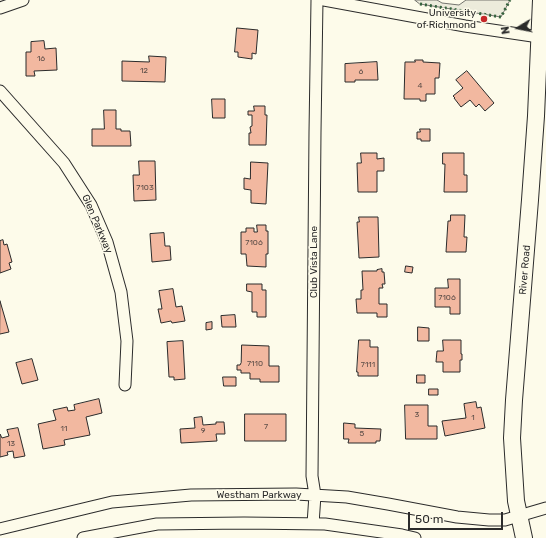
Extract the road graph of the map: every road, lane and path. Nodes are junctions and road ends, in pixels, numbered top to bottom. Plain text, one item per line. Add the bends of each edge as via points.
1 (23, 0) edge
2 (317, 0) edge
3 (324, 0) edge
4 (541, 0) edge
5 (2, 5) edge
6 (539, 37) junction
7 (0, 91) edge
8 (125, 385) dead end
9 (315, 495) junction
10 (546, 508) edge
11 (519, 516) junction
12 (313, 524) junction
13 (0, 529) edge
14 (83, 538) edge
15 (416, 538) edge
16 (524, 538) edge

1 - 5 street
2 - 9 street, Club Vista Lane via 312,476
3 - 6 street
4 - 6 main road, River Road
6 - 11 main road, River Road via 536,116 514,400 513,468
7 - 8 street, Glen Parkway via 64,163 91,205 107,242 121,292 127,341
9 - 11 street, Westham Parkway via 354,498 457,517 505,520
9 - 12 street, Club Vista Lane
9 - 13 street, Westham Parkway via 191,495 112,502
10 - 11 street, Westham Parkway
11 - 16 main road, River Road
12 - 14 street via 157,524
12 - 15 street

